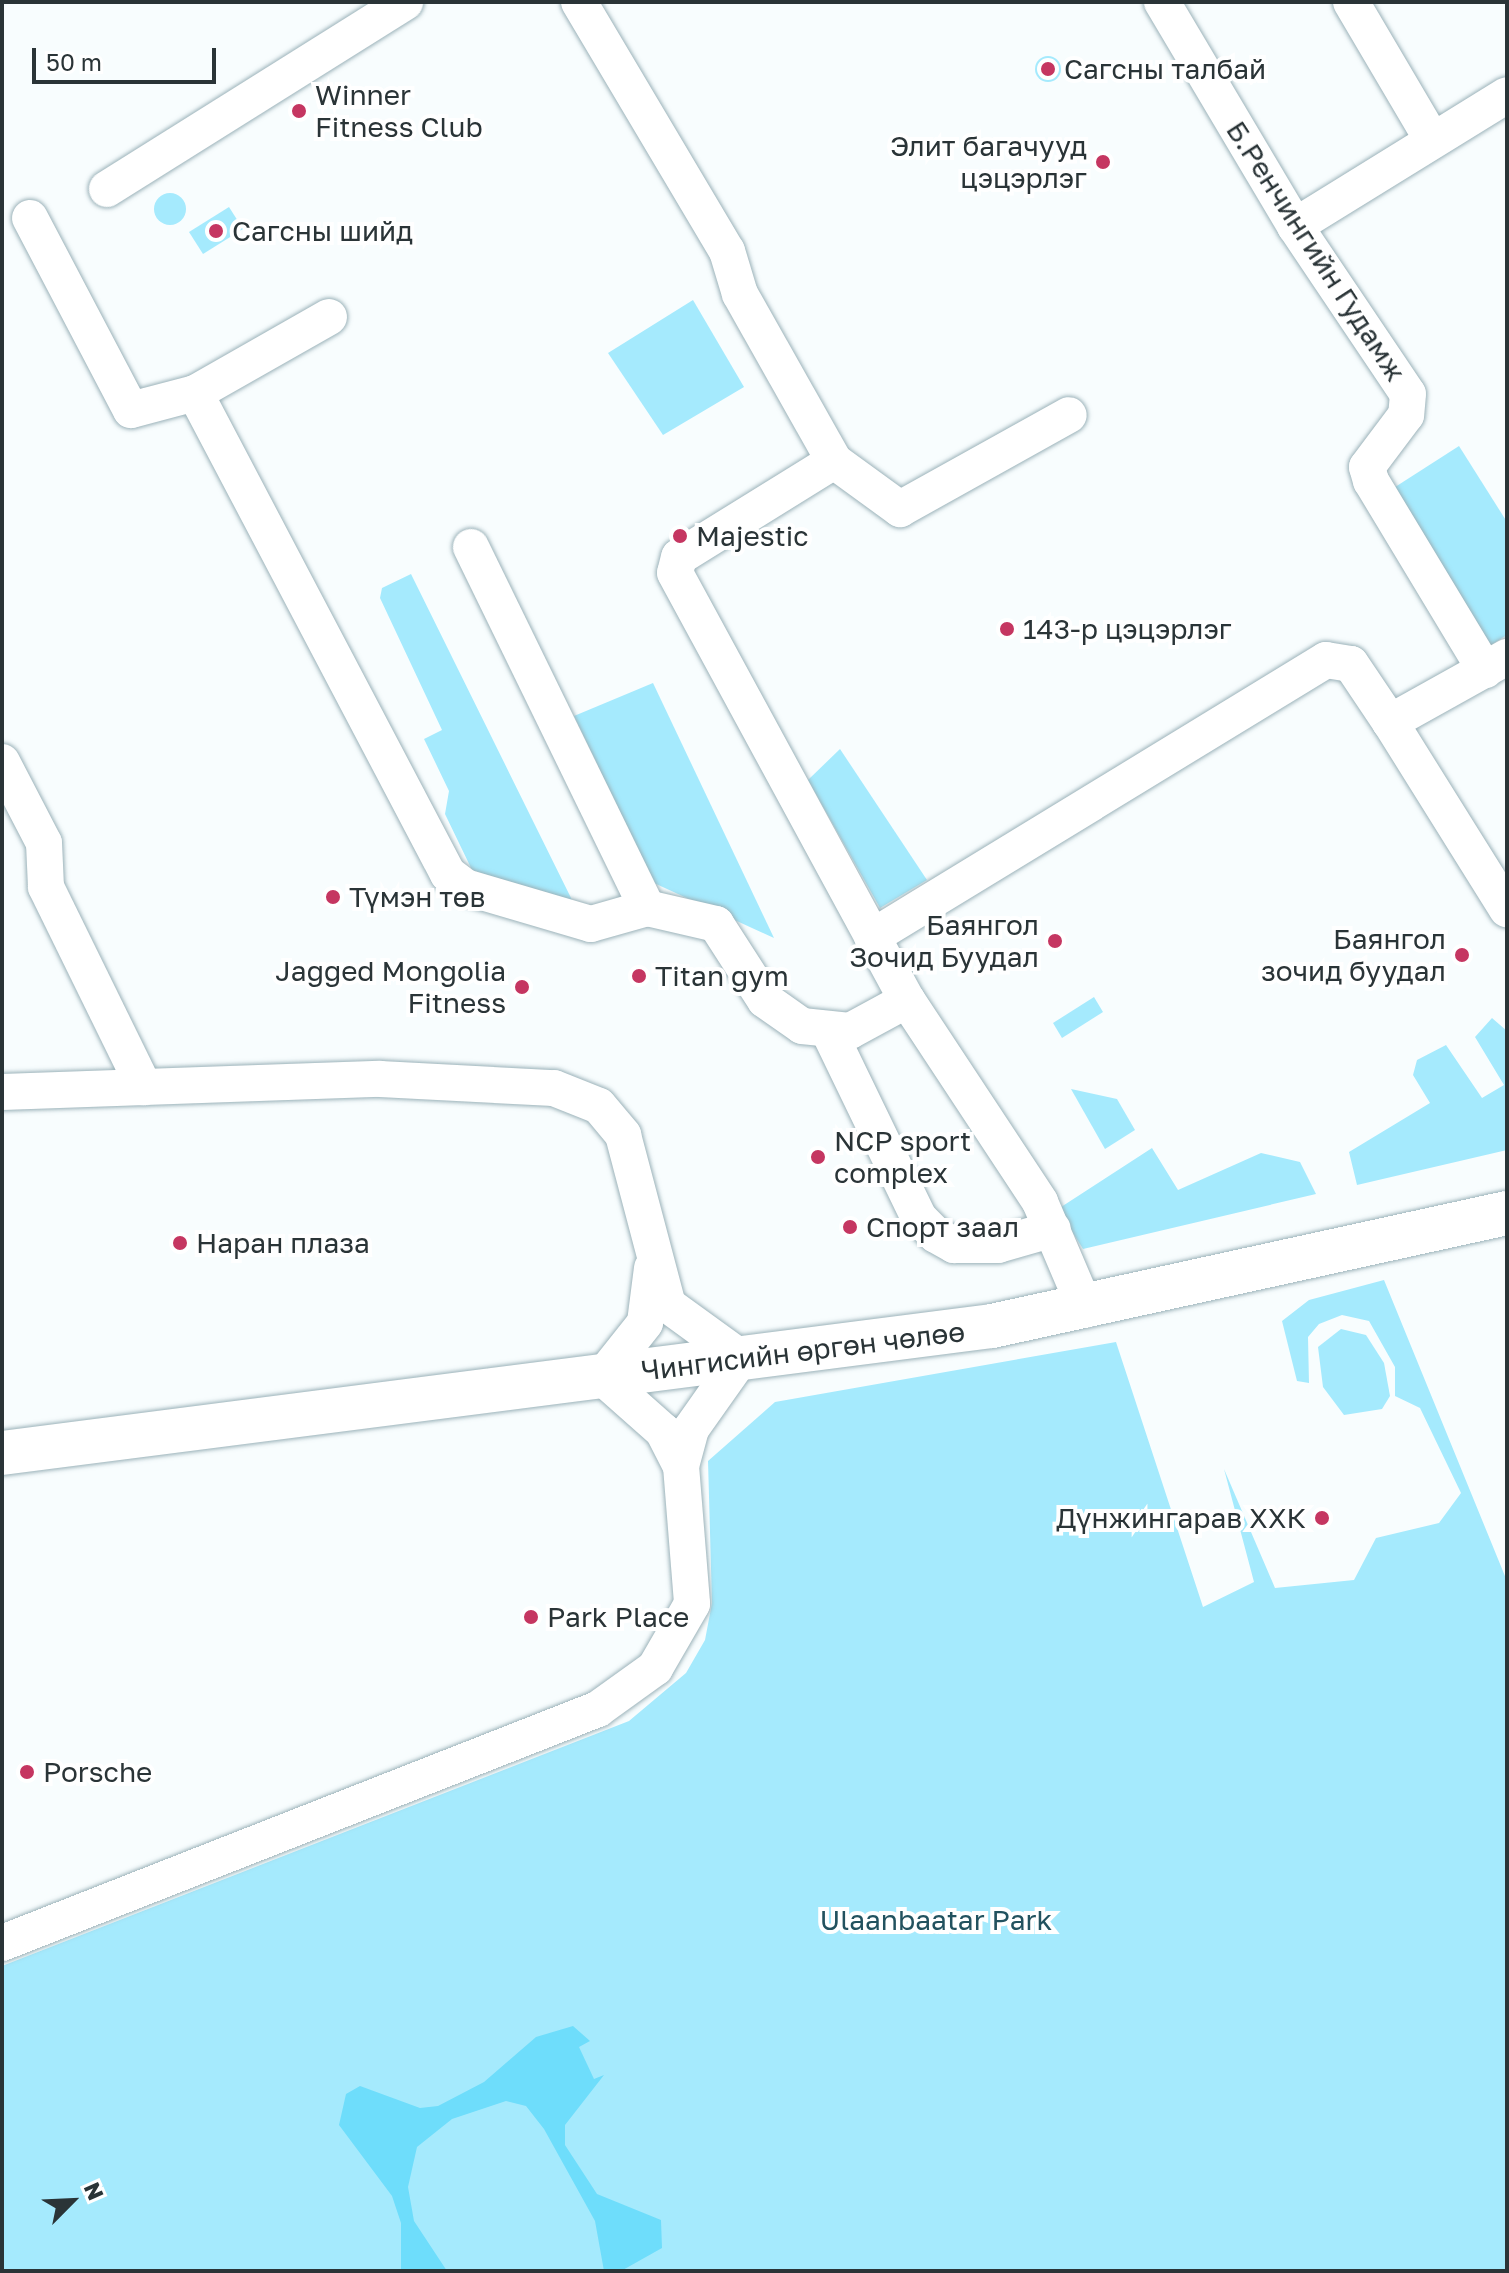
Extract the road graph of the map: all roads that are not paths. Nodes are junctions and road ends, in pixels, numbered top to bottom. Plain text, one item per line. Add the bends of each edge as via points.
1 (405, 2) edge
2 (579, 2) edge
3 (1162, 2) edge
4 (1351, 2) edge
5 (1507, 95) edge
6 (1431, 138) junction
7 (107, 189) dead end
8 (30, 218) dead end
9 (1295, 226) junction
10 (329, 317) dead end
11 (195, 393) junction
12 (1069, 415) dead end
13 (834, 461) junction
14 (471, 547) dead end
15 (1496, 663) edge
16 (1390, 722) junction
17 (2, 762) edge
18 (647, 908) junction
19 (1507, 909) edge
20 (872, 937) junction
21 (907, 1000) junction
22 (830, 1034) junction
23 (144, 1087) junction
24 (2, 1092) edge
25 (1507, 1213) edge
26 (1053, 1229) junction
27 (653, 1262) junction
28 (1086, 1310) junction
29 (741, 1358) junction
30 (602, 1377) junction
31 (2, 1453) edge
32 (681, 1466) junction
33 (2, 1943) edge

1 - 7 street
2 - 13 street via 727,251 740,294
3 - 9 street, Б.Ренчингийн Гудамж
4 - 6 street
5 - 6 street
6 - 9 street
8 - 11 street via 131,410
9 - 15 street, Б.Ренчингийн Гудамж via 1408,394 1406,415 1367,467 1371,481
10 - 11 street
11 - 18 street via 448,874 477,891 591,924
12 - 13 street via 900,509
13 - 20 street via 679,557 674,569
14 - 18 street
15 - 16 street, Б.Ренчингийн Гудамж
16 - 19 street
16 - 20 street via 1351,664 1326,660
17 - 23 street via 44,843 46,887
18 - 22 street via 716,924 765,1000 802,1026
20 - 21 street
21 - 22 street via 850,1031
21 - 26 street
22 - 26 street via 919,1218 936,1235 954,1245 998,1245
23 - 24 street
23 - 27 street via 380,1079 554,1088 599,1106 623,1135
25 - 28 highway, Чингисийн өргөн чөлөө
26 - 28 street
27 - 29 street via 668,1305
27 - 30 street via 645,1323
28 - 29 highway, Чингисийн өргөн чөлөө
29 - 30 highway, Чингисийн өргөн чөлөө
29 - 32 street via 696,1419
30 - 31 highway, Чингисийн өргөн чөлөө
30 - 32 street via 663,1431
32 - 33 street via 692,1604 644,1677 598,1709

